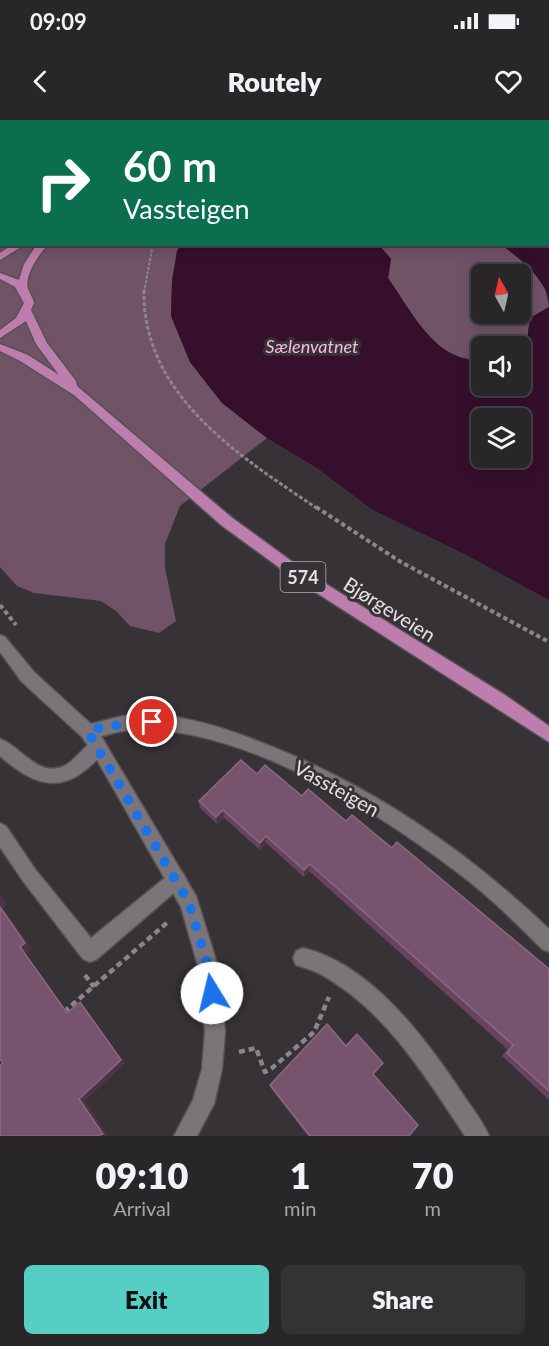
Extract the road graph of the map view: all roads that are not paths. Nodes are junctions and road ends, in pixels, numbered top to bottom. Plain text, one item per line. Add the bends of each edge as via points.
1 (18, 246) edge
2 (42, 246) edge
3 (0, 257) edge
4 (0, 276) edge
5 (23, 288) junction
6 (26, 311) junction
7 (0, 335) edge
8 (0, 347) edge
9 (78, 392) junction
10 (0, 641) edge
11 (549, 735) edge
12 (93, 739) junction
13 (0, 746) edge
14 (0, 832) edge
15 (177, 879) junction
16 (549, 942) edge
17 (303, 958) dead end
18 (185, 1136) edge
19 (478, 1136) edge

1 - 3 main road
2 - 5 main road via 24,275
4 - 5 main road
5 - 6 main road, Bjørgeveien via 27,295
6 - 7 main road
6 - 9 main road, Bjørgeveien / 574 via 42,344
8 - 9 main road, Bjørgeveien / 574
9 - 11 main road, Bjørgeveien / 574 via 225,521 300,575
10 - 12 street via 28,677
12 - 13 street, Vassteigen via 68,772 57,776 32,773
12 - 15 street
12 - 16 street, Vassteigen via 101,727 152,722 222,735 283,758 387,816 465,867
14 - 15 street via 90,952
15 - 18 street via 189,903 210,973 215,1032 212,1069 203,1104
17 - 19 street via 313,958 339,974 412,1040

